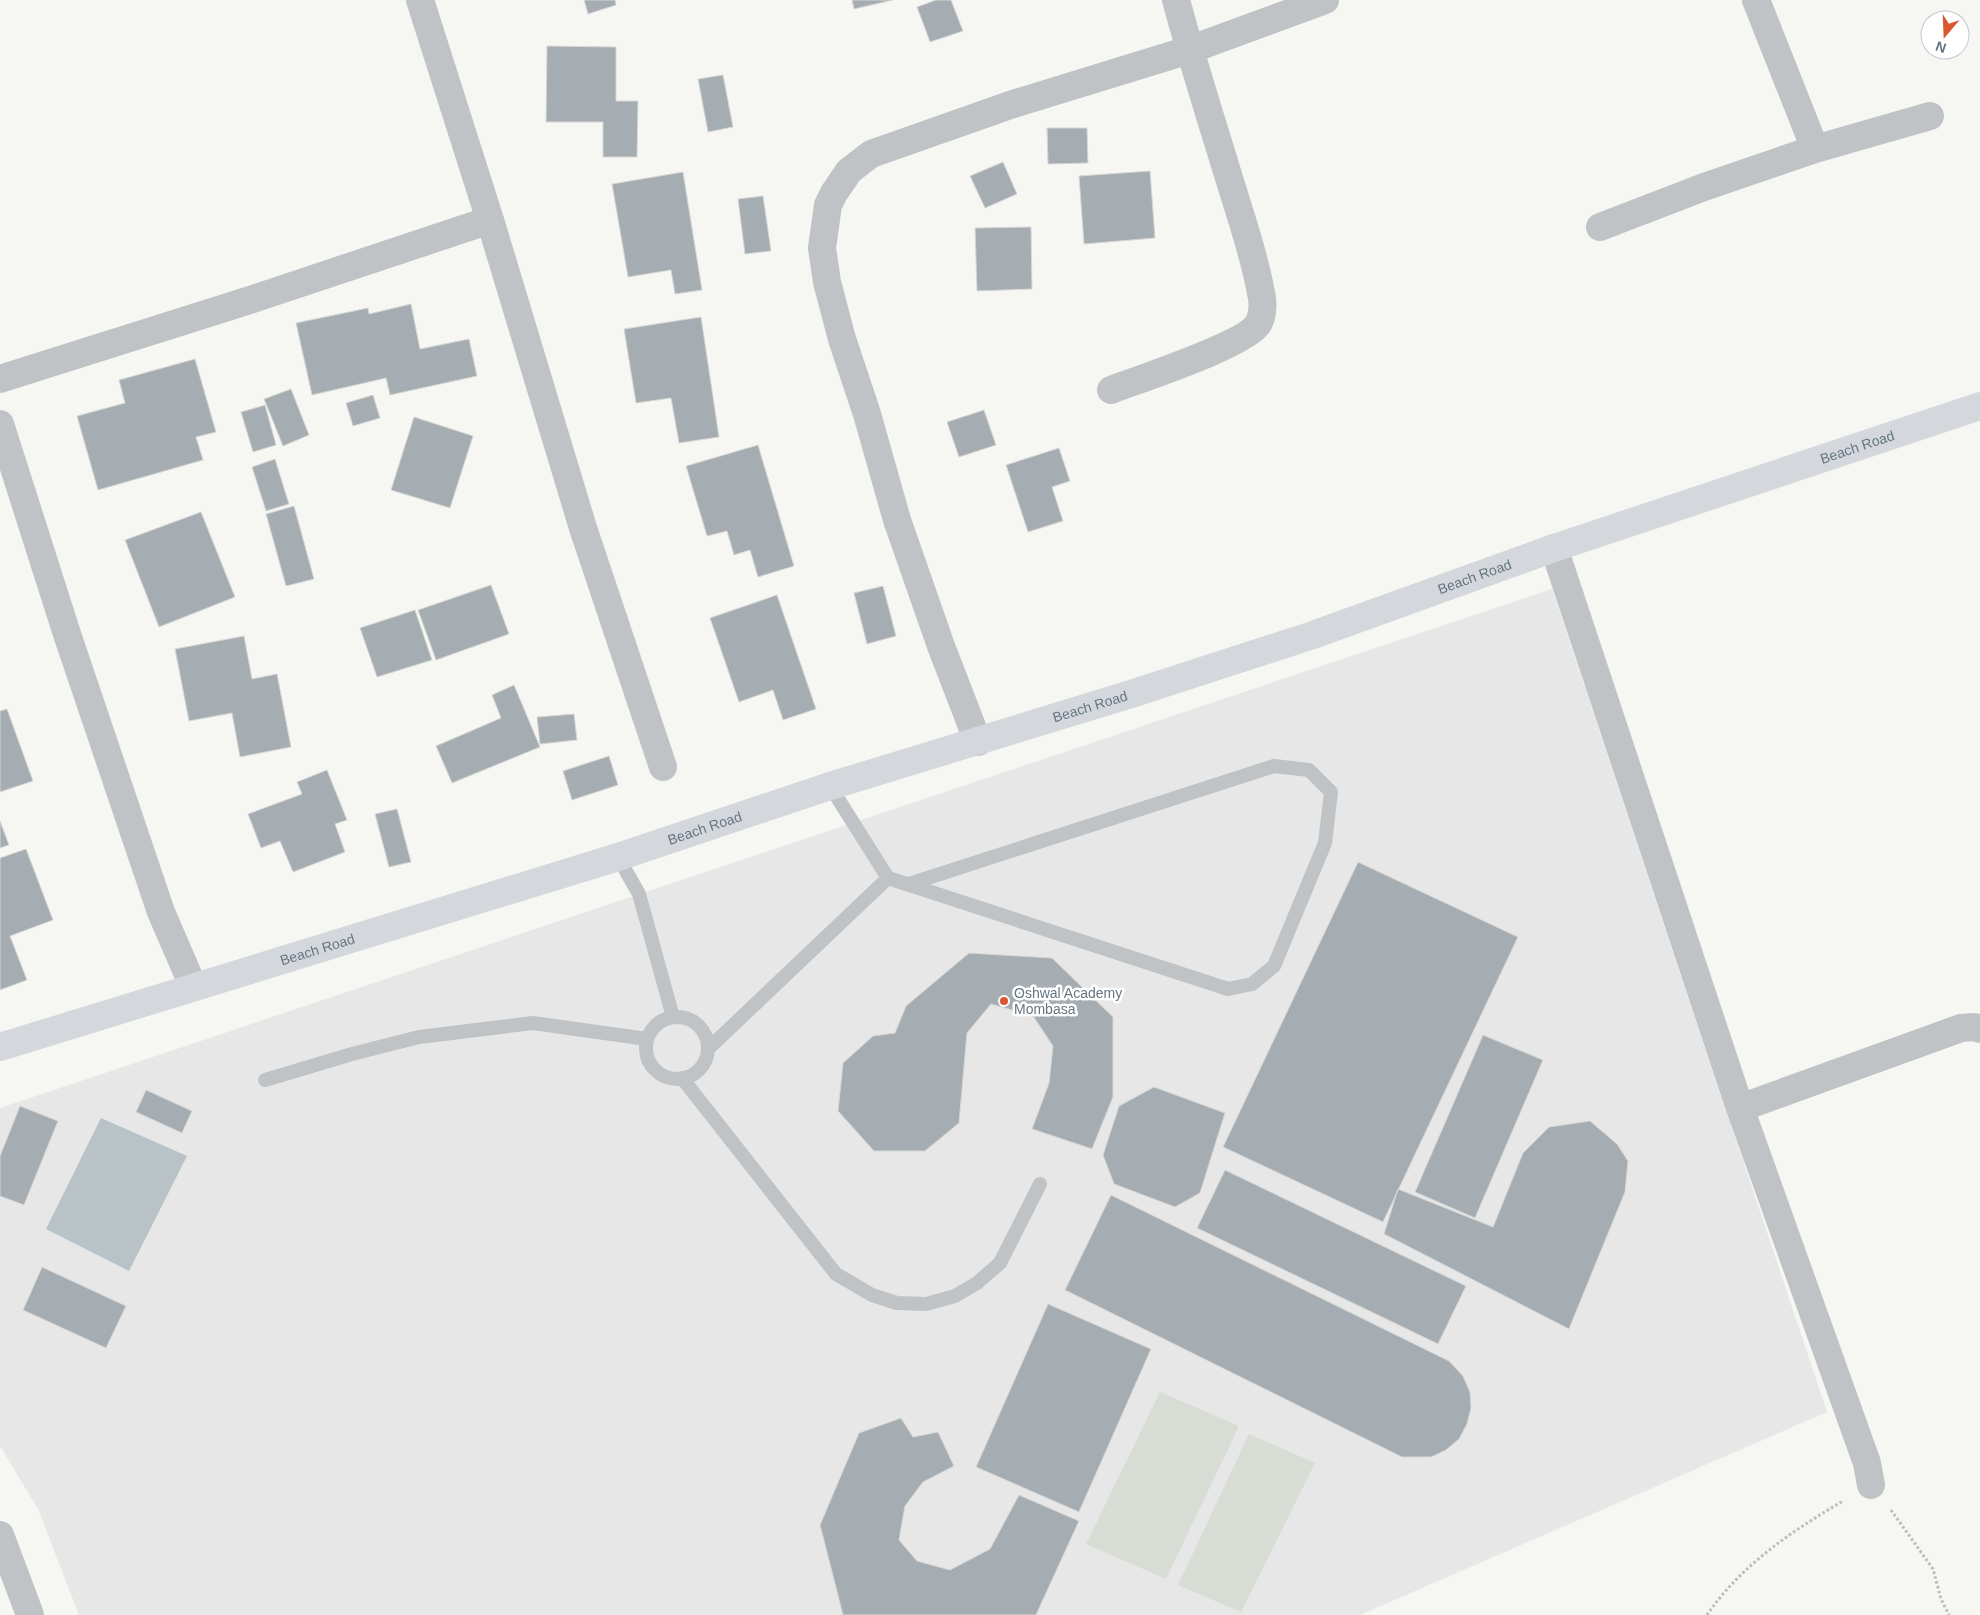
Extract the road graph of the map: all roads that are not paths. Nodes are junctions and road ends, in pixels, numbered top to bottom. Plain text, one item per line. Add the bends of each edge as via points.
1 (420, 0) edge
2 (1176, 0) edge
3 (1325, 0) edge
4 (1756, 0) edge
5 (1189, 50) junction
6 (1930, 116) dead end
7 (1815, 149) junction
8 (490, 220) junction
9 (1600, 227) dead end
10 (0, 380) edge
11 (1111, 390) dead end
12 (1980, 406) edge
13 (0, 424) edge
14 (1554, 548) junction
15 (978, 742) junction
16 (663, 767) dead end
17 (830, 786) junction
18 (618, 857) junction
19 (888, 878) junction
20 (909, 884) junction
21 (193, 986) junction
22 (673, 1017) junction
23 (1980, 1029) edge
24 (647, 1039) junction
25 (0, 1047) edge
26 (708, 1049) junction
27 (682, 1078) junction
28 (265, 1080) dead end
29 (1740, 1108) junction
30 (1040, 1184) dead end
31 (1871, 1485) road end
32 (0, 1535) edge
33 (30, 1615) edge

1 - 8 street
2 - 5 street
3 - 5 street
4 - 7 street
5 - 11 street via 1245,229 1263,313 1251,333 1231,344
5 - 15 street via 1013,104 871,154 840,181 828,205 823,266 840,330 898,520
6 - 7 street
7 - 9 street
8 - 10 street
8 - 16 street via 583,528
12 - 14 main road, Beach Road
13 - 21 street via 161,912
14 - 15 main road, Beach Road via 1310,636
14 - 29 street
15 - 17 main road, Beach Road
17 - 18 main road, Beach Road
17 - 19 lane
18 - 21 main road, Beach Road
18 - 22 lane via 639,894
19 - 20 lane
19 - 26 lane
20 - 20 lane via 1228,989 1252,984 1274,966 1325,843 1331,792 1309,770 1274,766
21 - 25 main road, Beach Road
22 - 24 lane via 657,1024
22 - 26 lane via 684,1018 702,1029
23 - 29 street via 1961,1028
24 - 27 lane via 648,1059 654,1068 672,1078
24 - 28 lane via 533,1022 419,1038
26 - 27 lane via 700,1068
27 - 30 lane via 836,1274 872,1295 897,1303 926,1304 955,1296 977,1283 1000,1263
29 - 31 street via 1866,1462
32 - 33 street

